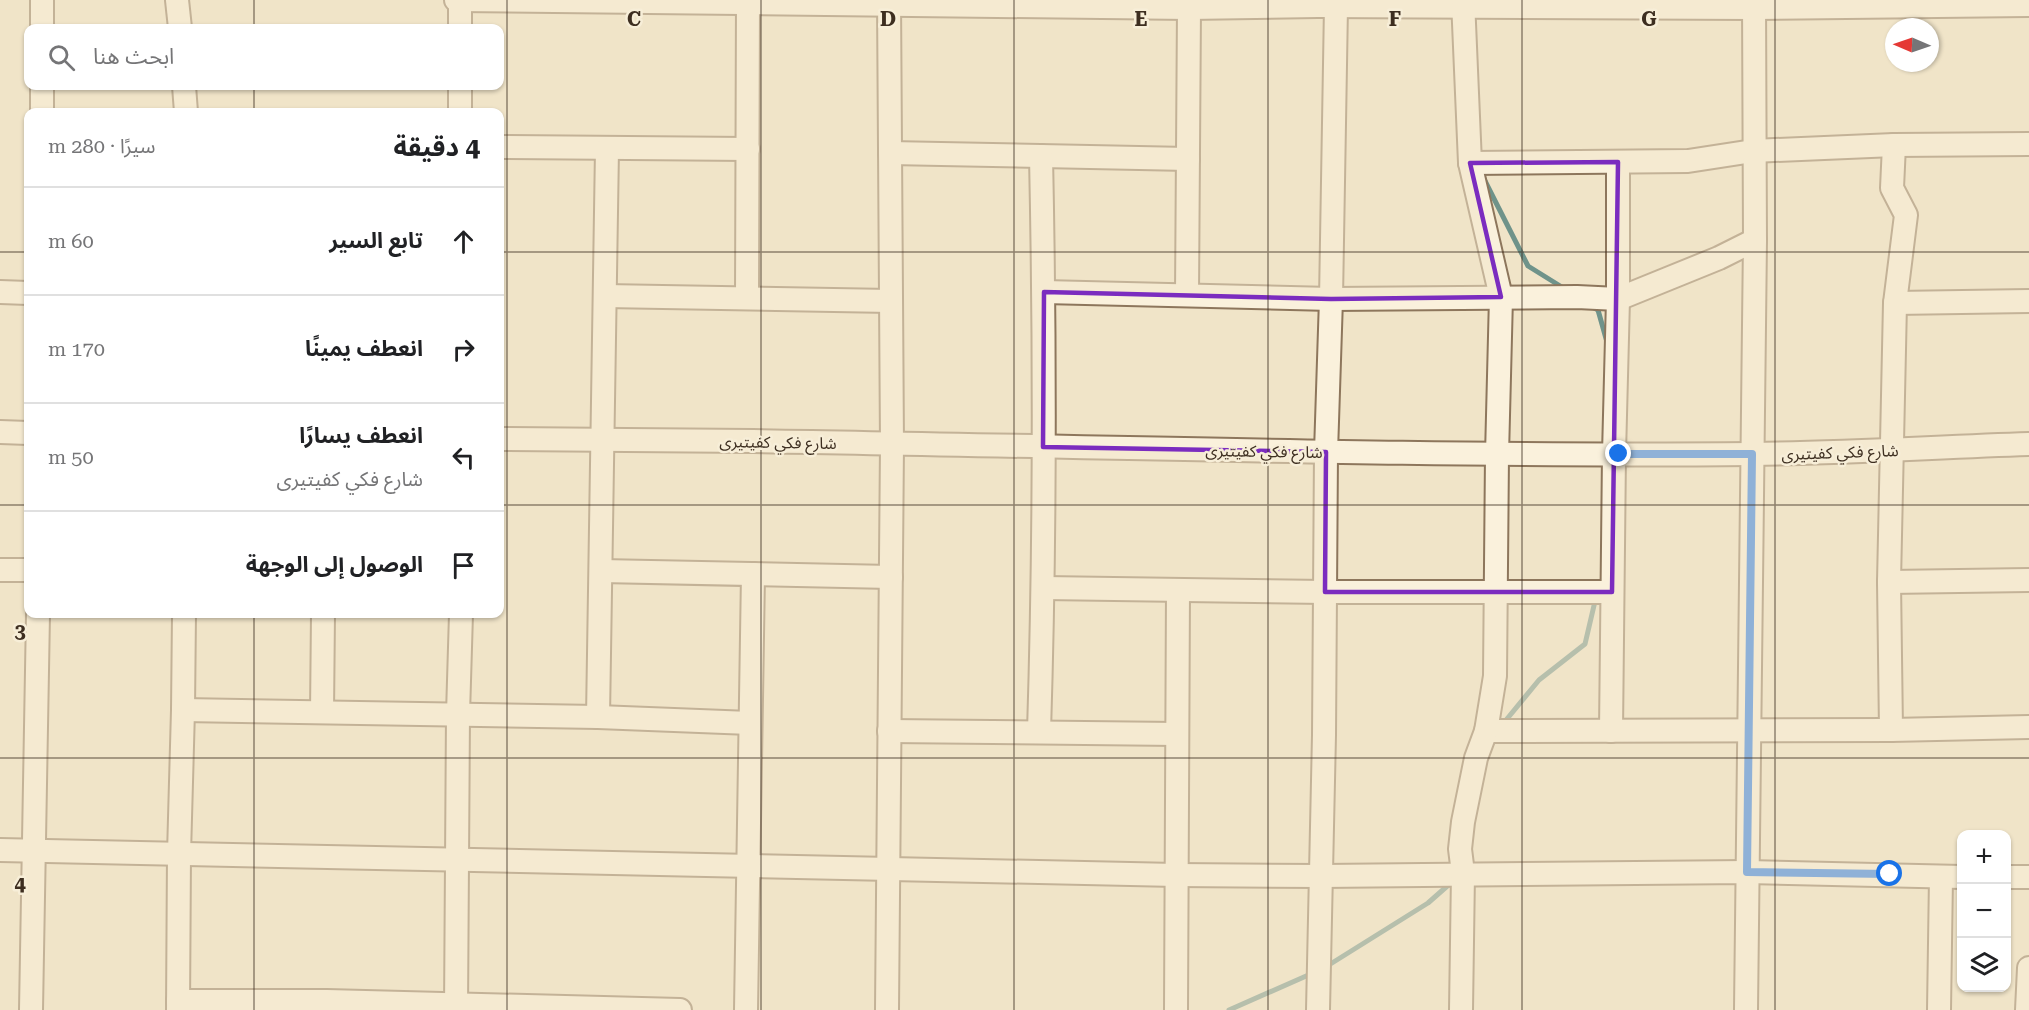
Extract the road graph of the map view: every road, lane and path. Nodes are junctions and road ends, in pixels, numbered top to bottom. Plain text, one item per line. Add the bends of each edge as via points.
1 (42, 0) edge
2 (177, 0) edge
3 (458, 0) edge
4 (748, 2) edge
5 (889, 3) edge
6 (1463, 3) edge
7 (1324, 4) edge
8 (1754, 4) edge
9 (1181, 5) edge
10 (2029, 5) edge
11 (42, 24) edge
12 (180, 24) edge
13 (460, 24) edge
14 (42, 90) edge
15 (184, 90) edge
16 (460, 90) edge
17 (42, 108) edge
18 (186, 108) edge
19 (460, 108) edge
20 (2029, 144) edge
21 (1894, 145) junction
22 (504, 147) edge
23 (607, 149) junction
24 (747, 149) junction
25 (1753, 150) junction
26 (890, 153) junction
27 (1041, 156) junction
28 (1188, 159) junction
29 (1618, 162) junction
30 (1470, 163) junction
31 (1755, 240) junction
32 (0, 292) edge
33 (1044, 292) junction
34 (24, 293) edge
35 (1187, 295) junction
36 (605, 296) junction
37 (1501, 297) junction
38 (747, 298) junction
39 (1331, 299) junction
40 (1618, 299) junction
41 (891, 301) junction
42 (2029, 301) edge
43 (1894, 303) junction
44 (0, 432) edge
45 (24, 433) edge
46 (504, 439) edge
47 (603, 440) junction
48 (2029, 444) edge
49 (892, 445) junction
50 (1043, 447) junction
51 (1892, 451) junction
52 (1326, 452) junction
53 (1497, 454) junction
54 (1614, 454) junction
55 (1752, 454) junction
56 (0, 570) edge
57 (24, 570) edge
58 (601, 571) junction
59 (753, 574) junction
60 (891, 577) junction
61 (2029, 580) edge
62 (1889, 582) junction
63 (1044, 588) junction
64 (1178, 590) junction
65 (1325, 592) junction
66 (1612, 592) junction
67 (1496, 593) junction
68 (38, 618) edge
69 (184, 618) edge
70 (324, 618) edge
71 (461, 618) edge
72 (183, 710) junction
73 (322, 712) junction
74 (458, 714) junction
75 (598, 717) junction
76 (750, 723) junction
77 (2029, 727) edge
78 (1748, 730) junction
79 (1891, 730) junction
80 (889, 731) junction
81 (1486, 731) junction
82 (1611, 731) junction
83 (1039, 732) junction
84 (1177, 734) junction
85 (0, 850) edge
86 (33, 851) junction
87 (178, 854) junction
88 (457, 860) junction
89 (748, 866) junction
90 (888, 868) junction
91 (1747, 872) junction
92 (1463, 873) junction
93 (1176, 875) junction
94 (1322, 876) junction
95 (1951, 877) edge
96 (2011, 877) edge
97 (2029, 877) edge
98 (2029, 968) edge
99 (178, 1005) edge
100 (326, 1005) edge
101 (456, 1007) edge
102 (602, 1009) edge
103 (31, 1010) edge
104 (680, 1010) edge
105 (746, 1010) edge
106 (887, 1010) edge
107 (1176, 1010) edge
108 (1318, 1010) edge
109 (1461, 1010) edge
110 (1746, 1010) edge
111 (1939, 1010) edge
112 (2027, 1010) edge

1 - 11 street
2 - 12 street
3 - 4 street
3 - 13 street
4 - 5 street
4 - 24 street
5 - 9 street
5 - 26 street
6 - 7 street
6 - 8 street
6 - 30 street
7 - 9 street
7 - 39 street
8 - 10 street
8 - 25 street
9 - 28 street
14 - 17 street
15 - 18 street
16 - 19 street
20 - 21 street
21 - 25 street
21 - 43 street via 1892,189 1906,215
22 - 23 street
23 - 24 street
23 - 36 street
24 - 38 street
25 - 29 street via 1688,160
25 - 31 street
26 - 27 street
26 - 41 street
27 - 28 street
27 - 33 street
28 - 35 street
29 - 30 street
29 - 40 street
30 - 37 street
31 - 40 street
31 - 55 street
32 - 34 street
33 - 35 street
33 - 50 street
35 - 39 street
36 - 38 street
36 - 47 street
37 - 39 street
37 - 40 street
37 - 53 street
38 - 41 street
39 - 52 street
40 - 54 street
41 - 49 street
42 - 43 street
43 - 51 street
44 - 45 street
46 - 47 street, شارع فكي كفيتيرى
47 - 49 street, شارع فكي كفيتيرى
47 - 58 street
48 - 51 street, شارع فكي كفيتيرى
49 - 50 street, شارع فكي كفيتيرى
49 - 60 street
50 - 52 street, شارع فكي كفيتيرى
50 - 63 street
51 - 55 street, شارع فكي كفيتيرى
51 - 62 street
52 - 53 street, شارع فكي كفيتيرى
52 - 65 street
53 - 54 street, شارع فكي كفيتيرى
53 - 67 street
54 - 55 street, شارع فكي كفيتيرى
54 - 66 street
55 - 78 street
56 - 57 street
58 - 59 street
58 - 75 street
59 - 60 street
59 - 76 street
60 - 80 street
61 - 62 street
62 - 79 street
63 - 64 street
63 - 83 street
64 - 65 street
64 - 84 street
65 - 67 street
65 - 94 street
66 - 67 street
66 - 82 street
67 - 81 street via 1495,676
68 - 86 street
69 - 72 street
70 - 73 street
71 - 74 street
72 - 73 street
72 - 87 street
73 - 74 street
74 - 75 street
74 - 88 street
75 - 76 street
76 - 89 street
77 - 79 street
78 - 79 street
78 - 82 street
78 - 91 street
80 - 83 street
80 - 90 street
81 - 82 street
81 - 92 street via 1462,822
83 - 84 street
84 - 93 street
85 - 86 street
86 - 87 street
86 - 103 street
87 - 88 street
87 - 99 street
88 - 89 street
88 - 101 street
89 - 90 street
89 - 105 street
90 - 93 street
90 - 106 street
91 - 92 street
91 - 95 street
91 - 110 street
92 - 94 street
92 - 109 street
93 - 94 street
93 - 107 street
94 - 108 street
95 - 111 street
96 - 97 street
98 - 112 street
99 - 100 street
100 - 101 street
101 - 102 street
102 - 104 street

